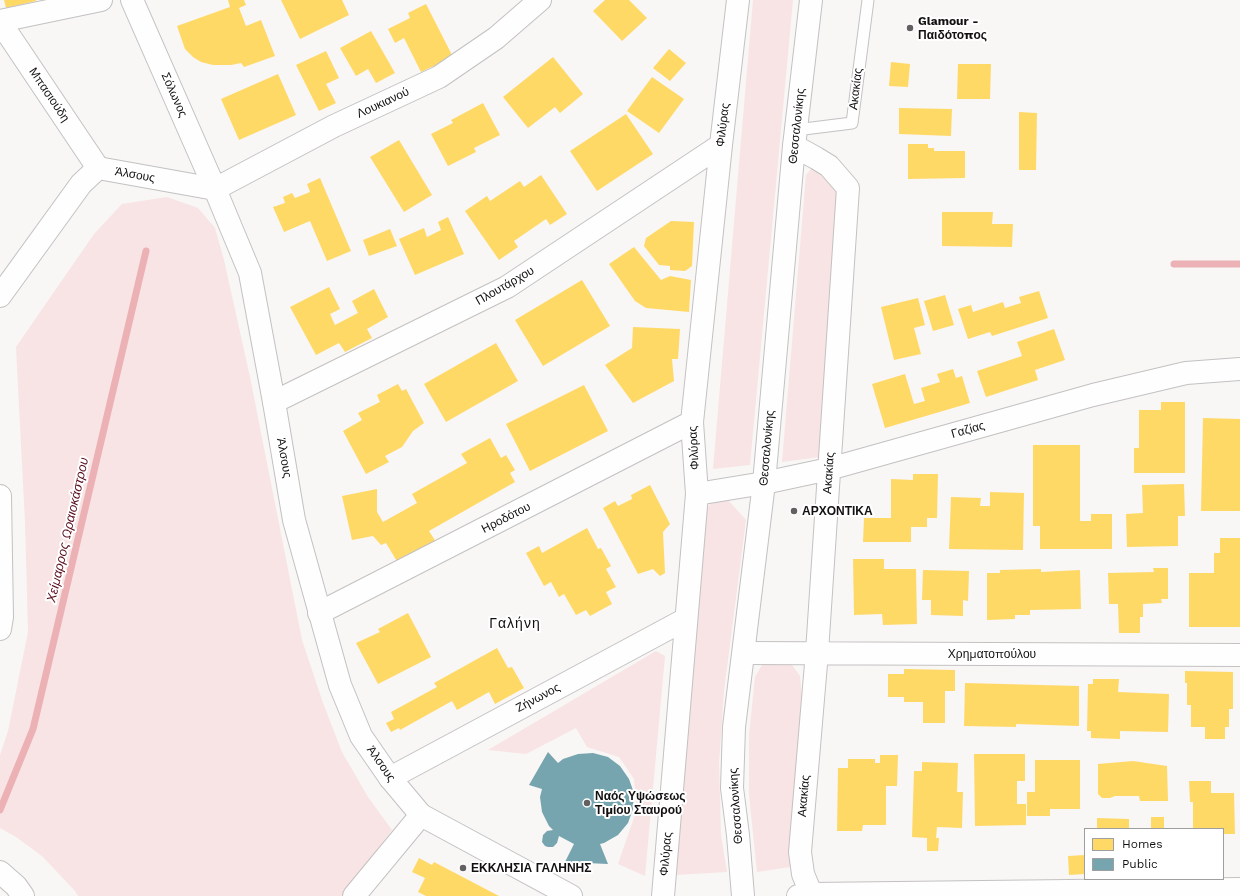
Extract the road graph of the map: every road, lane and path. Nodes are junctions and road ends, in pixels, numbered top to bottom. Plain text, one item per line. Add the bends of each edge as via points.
1 (101, 0) edge
2 (132, 0) edge
3 (540, 0) edge
4 (738, 0) edge
5 (811, 0) edge
6 (868, 0) edge
7 (0, 21) edge
8 (795, 138) junction
9 (721, 145) junction
10 (98, 168) junction
11 (215, 189) junction
12 (0, 296) edge
13 (1240, 369) edge
14 (274, 402) junction
15 (692, 422) junction
16 (829, 469) junction
17 (764, 484) junction
18 (697, 494) junction
19 (0, 496) edge
20 (319, 613) junction
21 (686, 619) junction
22 (1, 621) edge
23 (744, 652) junction
24 (817, 652) junction
25 (1240, 655) edge
26 (390, 778) junction
27 (421, 815) junction
28 (0, 872) edge
29 (1240, 889) edge
30 (930, 894) edge
31 (807, 895) edge
32 (22, 896) edge
33 (354, 896) edge
34 (571, 896) edge
35 (663, 896) edge
36 (743, 896) edge

1 - 7 street
2 - 11 street, Σόλωνος
3 - 11 street, Λουκιανού via 496,38 439,77 334,126
4 - 9 street, Φιλύρας
5 - 8 street, Θεσσαλονίκης
6 - 8 lane, Ακακίας via 852,122
7 - 10 street, Μπασιούδη
8 - 16 street, Ακακίας via 816,158 829,166 848,188
8 - 17 street, Θεσσαλονίκης
9 - 14 street, Πλουτάρχου via 507,287
9 - 15 street, Φιλύρας
10 - 11 street, Άλσους
10 - 12 street, Άλσους via 81,184
11 - 14 street, Άλσους via 250,273
13 - 16 street, Γαζίας via 1186,373 1093,395
14 - 20 street, Άλσους via 294,520
15 - 18 street, Φιλύρας
15 - 20 street, Ηροδότου
16 - 17 street, Γαζίας
16 - 24 street, Ακακίας
17 - 18 street, Γαζίας
17 - 23 street, Θεσσαλονίκης
18 - 21 street, Φιλύρας
19 - 22 street
20 - 26 street, Άλσους via 340,686 361,736
21 - 26 street, Ζήνωνος
21 - 35 street, Φιλύρας
23 - 24 street, Χρηματοπούλου
23 - 36 street, Θεσσαλονίκης via 734,727 732,788
24 - 25 street, Χρηματοπούλου
24 - 31 street, Ακακίας via 800,852
26 - 27 street, Άλσους
27 - 33 street
27 - 34 street, Άλσους
28 - 32 street via 16,886
29 - 30 street
30 - 31 street

